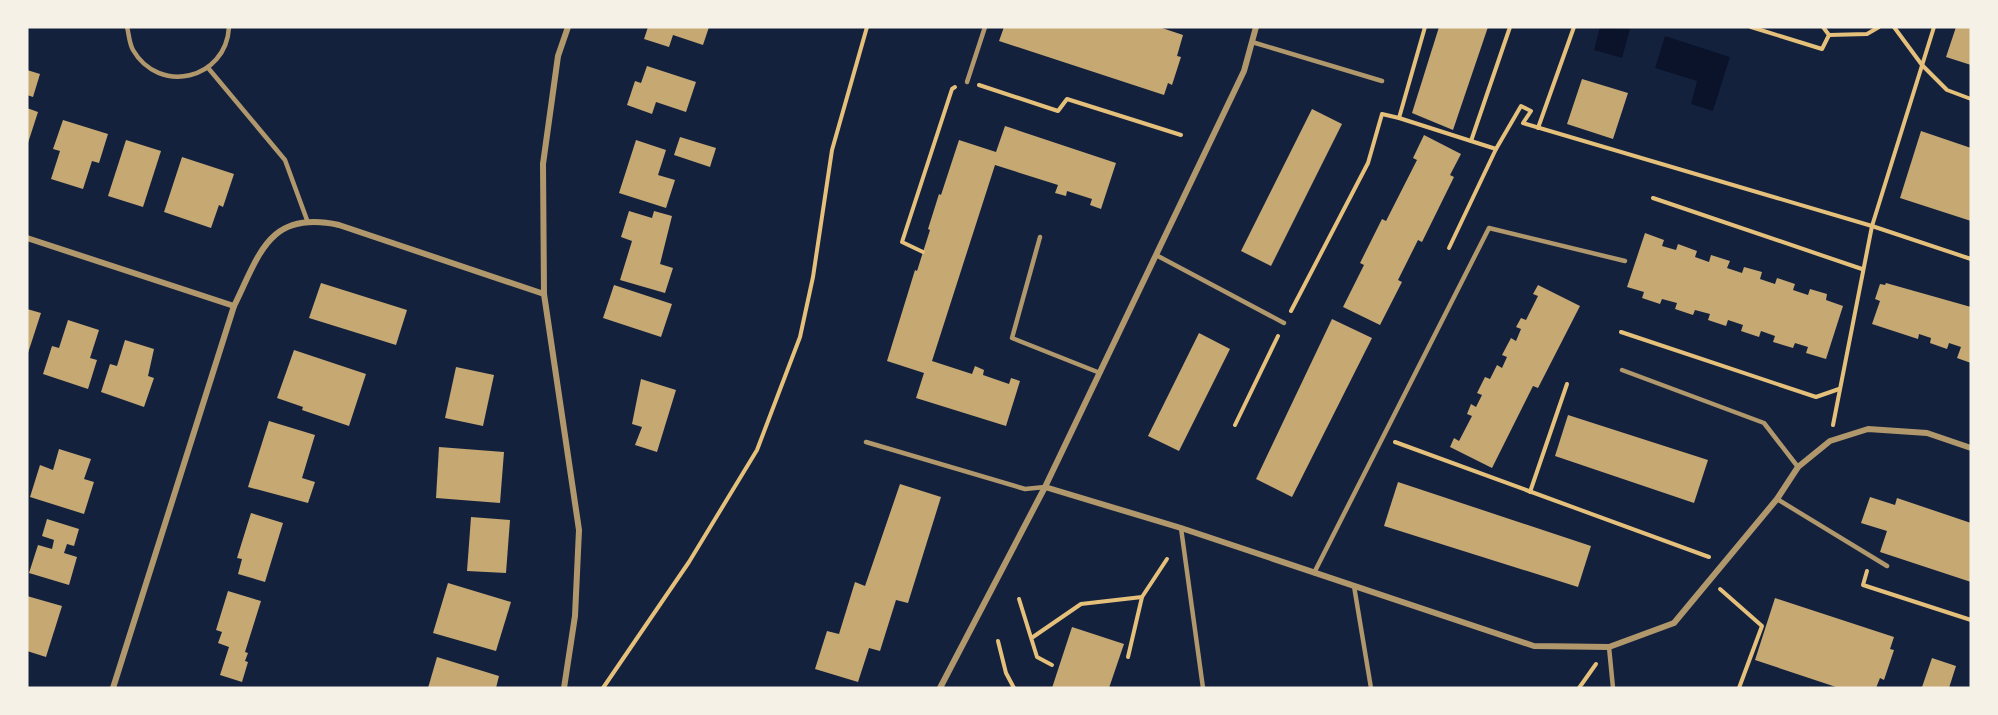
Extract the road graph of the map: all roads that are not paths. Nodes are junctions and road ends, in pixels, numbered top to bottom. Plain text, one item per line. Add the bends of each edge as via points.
1 (127, 27) edge
2 (229, 27) edge
3 (568, 27) edge
4 (985, 27) edge
5 (1256, 27) edge
6 (1252, 42) junction
7 (209, 69) junction
8 (967, 81) road end
9 (1382, 81) dead end
10 (307, 220) junction
11 (1040, 237) dead end
12 (27, 238) edge
13 (1156, 255) junction
14 (1625, 261) dead end
15 (544, 294) junction
16 (234, 306) junction
17 (1284, 323) road end
18 (1622, 370) dead end
19 (1100, 373) junction
20 (866, 442) dead end
21 (1971, 448) edge
22 (1798, 467) junction
23 (1045, 487) junction
24 (1778, 499) junction
25 (1181, 528) junction
26 (1887, 566) dead end
27 (1314, 573) junction
28 (1354, 586) junction
29 (1609, 647) junction
30 (113, 688) edge
31 (564, 688) edge
32 (940, 688) edge
33 (1203, 688) edge
34 (1371, 688) edge
35 (1613, 688) edge

1 - 7 lane via 132,48 145,66 166,77 188,78
2 - 7 lane via 224,51
3 - 15 street via 558,56 543,164
4 - 8 lane
5 - 6 street
6 - 9 lane
6 - 13 street via 1244,70
7 - 10 lane via 285,160
10 - 15 street via 339,225
10 - 16 street via 281,228 263,246
11 - 19 lane via 1012,338
12 - 16 street
13 - 17 lane
13 - 19 street
14 - 27 lane via 1489,228
15 - 31 street via 579,530 575,616
16 - 30 street
18 - 22 lane via 1764,423
19 - 23 street
20 - 23 lane via 1025,489
21 - 22 street via 1927,433 1868,429 1830,441
22 - 24 street
23 - 25 street
23 - 32 street
24 - 26 lane
24 - 29 street via 1674,623
25 - 27 street
25 - 33 lane
27 - 28 street
28 - 29 street via 1534,646
28 - 34 lane
29 - 35 lane

